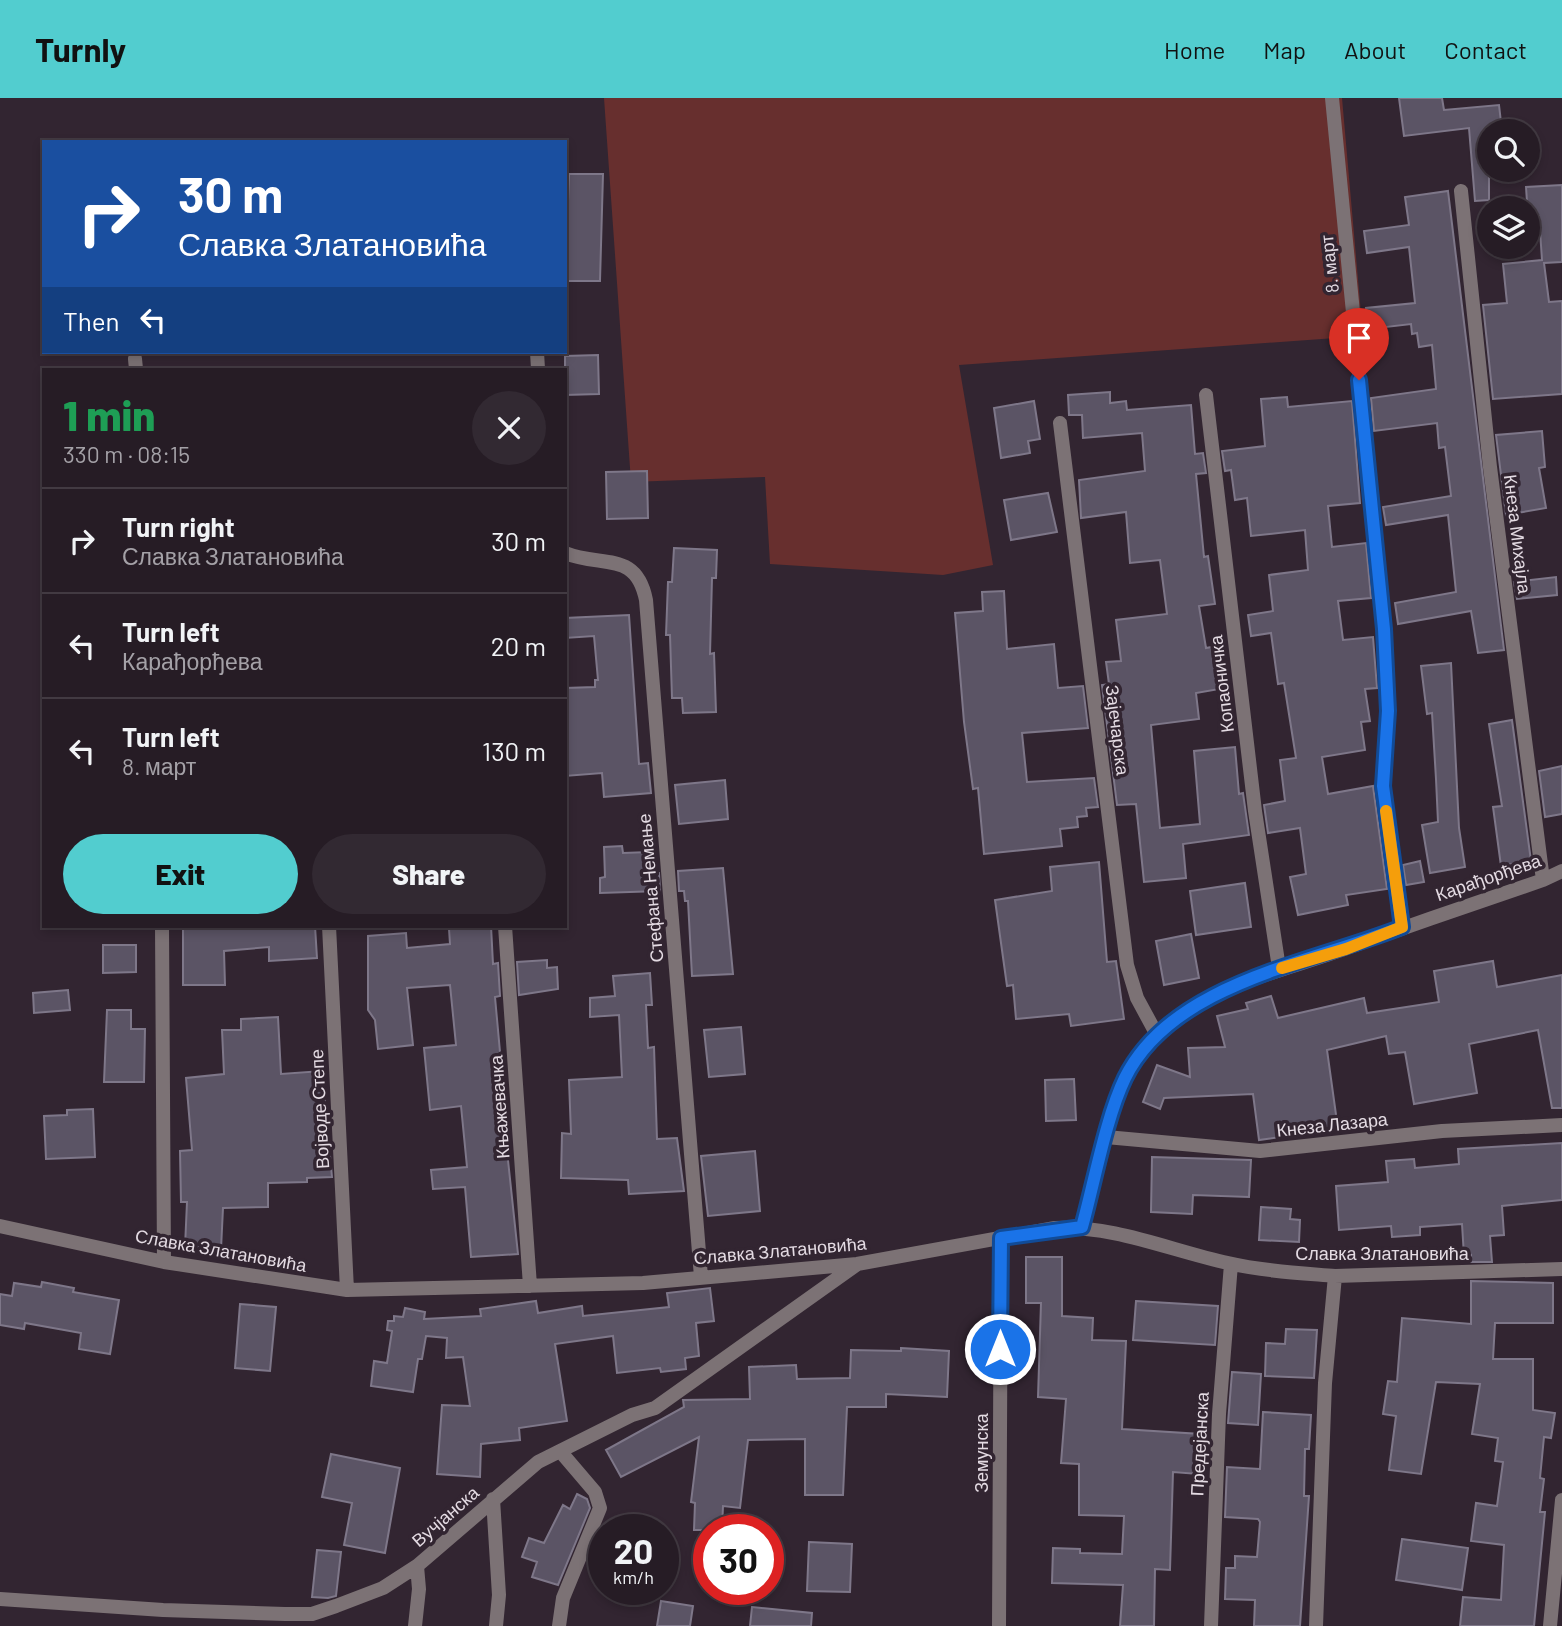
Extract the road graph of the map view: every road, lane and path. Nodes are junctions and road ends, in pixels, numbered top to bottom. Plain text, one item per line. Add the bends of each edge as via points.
1 (1332, 98) edge
2 (1461, 191) dead end
3 (1206, 395) dead end
4 (1060, 423) dead end
5 (567, 553) edge
6 (1562, 871) edge
7 (1543, 880) junction
8 (1402, 927) junction
9 (162, 928) edge
10 (329, 928) edge
11 (505, 928) edge
12 (1279, 968) junction
13 (1157, 1035) junction
14 (1562, 1125) edge
15 (1106, 1137) junction
16 (0, 1226) edge
17 (1082, 1227) junction
18 (1001, 1238) junction
19 (164, 1262) junction
20 (857, 1264) junction
21 (1231, 1264) junction
22 (1562, 1269) edge
23 (1335, 1276) junction
24 (701, 1277) junction
25 (530, 1286) junction
26 (347, 1290) junction
27 (560, 1451) junction
28 (493, 1499) junction
29 (1562, 1500) edge
30 (417, 1566) junction
31 (0, 1599) edge
32 (415, 1626) edge
33 (496, 1626) edge
34 (558, 1626) edge
35 (999, 1626) edge
36 (1211, 1626) edge
37 (1316, 1626) edge
38 (1550, 1626) edge

1 - 8 street, 8. март via 1384,629 1388,711 1383,786
2 - 7 street, Кнеза Михајла via 1490,467
3 - 12 street, Копаоничка via 1253,797
4 - 13 street, Зајечарска via 1127,965 1137,998
5 - 24 street, Стефана Немање via 628,567 643,585
6 - 7 street, Карађорђева
7 - 8 street, Карађорђева
8 - 12 street, Карађорђева
9 - 19 street
10 - 26 street, Војводе Степе
11 - 25 street, Књажевачка
12 - 13 street, Карађорђева via 1189,1008
13 - 15 street, Карађорђева via 1124,1080
14 - 15 street, Кнеза Лазара via 1442,1131 1260,1151
15 - 17 street, Карађорђева
16 - 19 street, Славка Златановића
17 - 18 street, Славка Златановића
17 - 21 street, Славка Златановића
18 - 20 street, Славка Златановића
18 - 35 street, Земунска
19 - 26 street, Славка Златановића
20 - 24 street, Славка Златановића
20 - 27 street, Вучјанска via 654,1408
21 - 23 street, Славка Златановића
21 - 36 street, Предејанска via 1219,1414
22 - 23 street, Славка Златановића
23 - 37 street via 1325,1383
24 - 25 street, Славка Златановића
25 - 26 street, Славка Златановића
27 - 28 street, Вучјанска via 538,1462
27 - 34 street via 595,1492 600,1508 563,1598
28 - 30 street, Вучјанска via 478,1517
28 - 33 street via 499,1581
29 - 38 street
30 - 31 street, Вучјанска via 383,1588 312,1614
30 - 32 street

